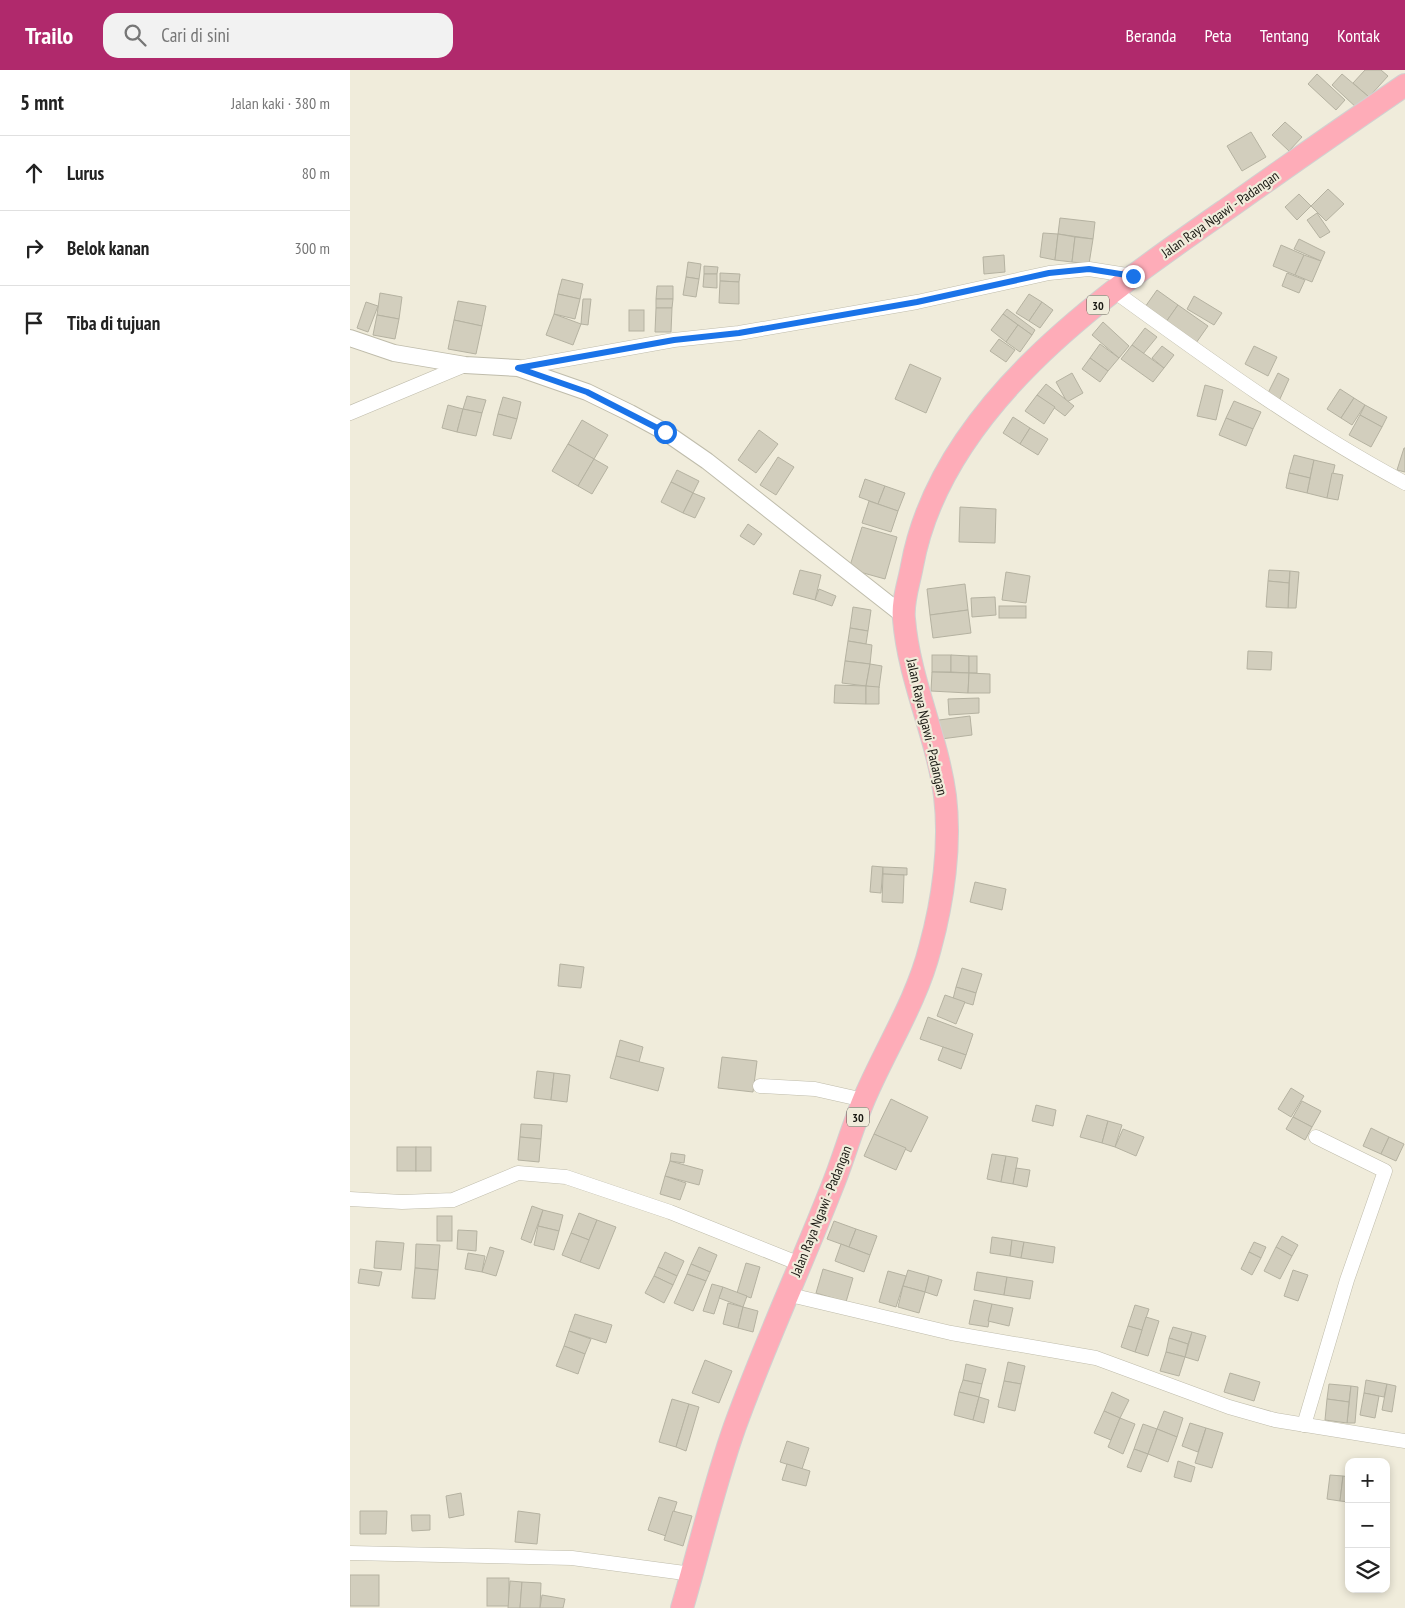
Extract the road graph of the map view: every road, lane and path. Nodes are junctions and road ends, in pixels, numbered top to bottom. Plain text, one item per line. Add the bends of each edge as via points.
1 (1405, 85) edge
2 (1133, 276) junction
3 (1114, 290) junction
4 (350, 338) edge
5 (465, 365) junction
6 (518, 368) junction
7 (350, 413) edge
8 (1405, 483) edge
9 (903, 615) junction
10 (760, 1086) dead end
11 (864, 1100) junction
12 (1316, 1137) dead end
13 (350, 1199) edge
14 (800, 1264) junction
15 (786, 1294) junction
16 (1304, 1425) junction
17 (1405, 1441) edge
18 (350, 1554) edge
19 (692, 1574) junction
20 (682, 1608) edge

1 - 2 highway, Jalan Raya Ngawi - Padangan / 30
2 - 3 highway, Jalan Raya Ngawi - Padangan / 30
2 - 6 street via 1089,269 1049,273 917,302
3 - 8 street via 1238,381 1360,459
3 - 9 highway, Jalan Raya Ngawi - Padangan / 30 via 1042,352 980,420 956,453 938,484 915,548
4 - 5 street via 394,353
5 - 6 street
5 - 7 street
6 - 9 street via 587,392 665,432 749,493
9 - 11 highway, Jalan Raya Ngawi - Padangan / 30 via 945,796 946,846 940,909 929,954
10 - 11 street via 815,1090
11 - 14 highway, Jalan Raya Ngawi - Padangan / 30
12 - 16 street via 1385,1171 1347,1280
13 - 14 street via 453,1200 518,1173 551,1174 670,1212
14 - 15 highway, Jalan Raya Ngawi - Padangan / 30
15 - 16 street via 950,1333 1096,1358 1229,1407
15 - 19 highway, Jalan Raya Ngawi - Padangan / 30 via 735,1427
16 - 17 street
18 - 19 street via 572,1558
19 - 20 highway, Jalan Raya Ngawi - Padangan / 30

